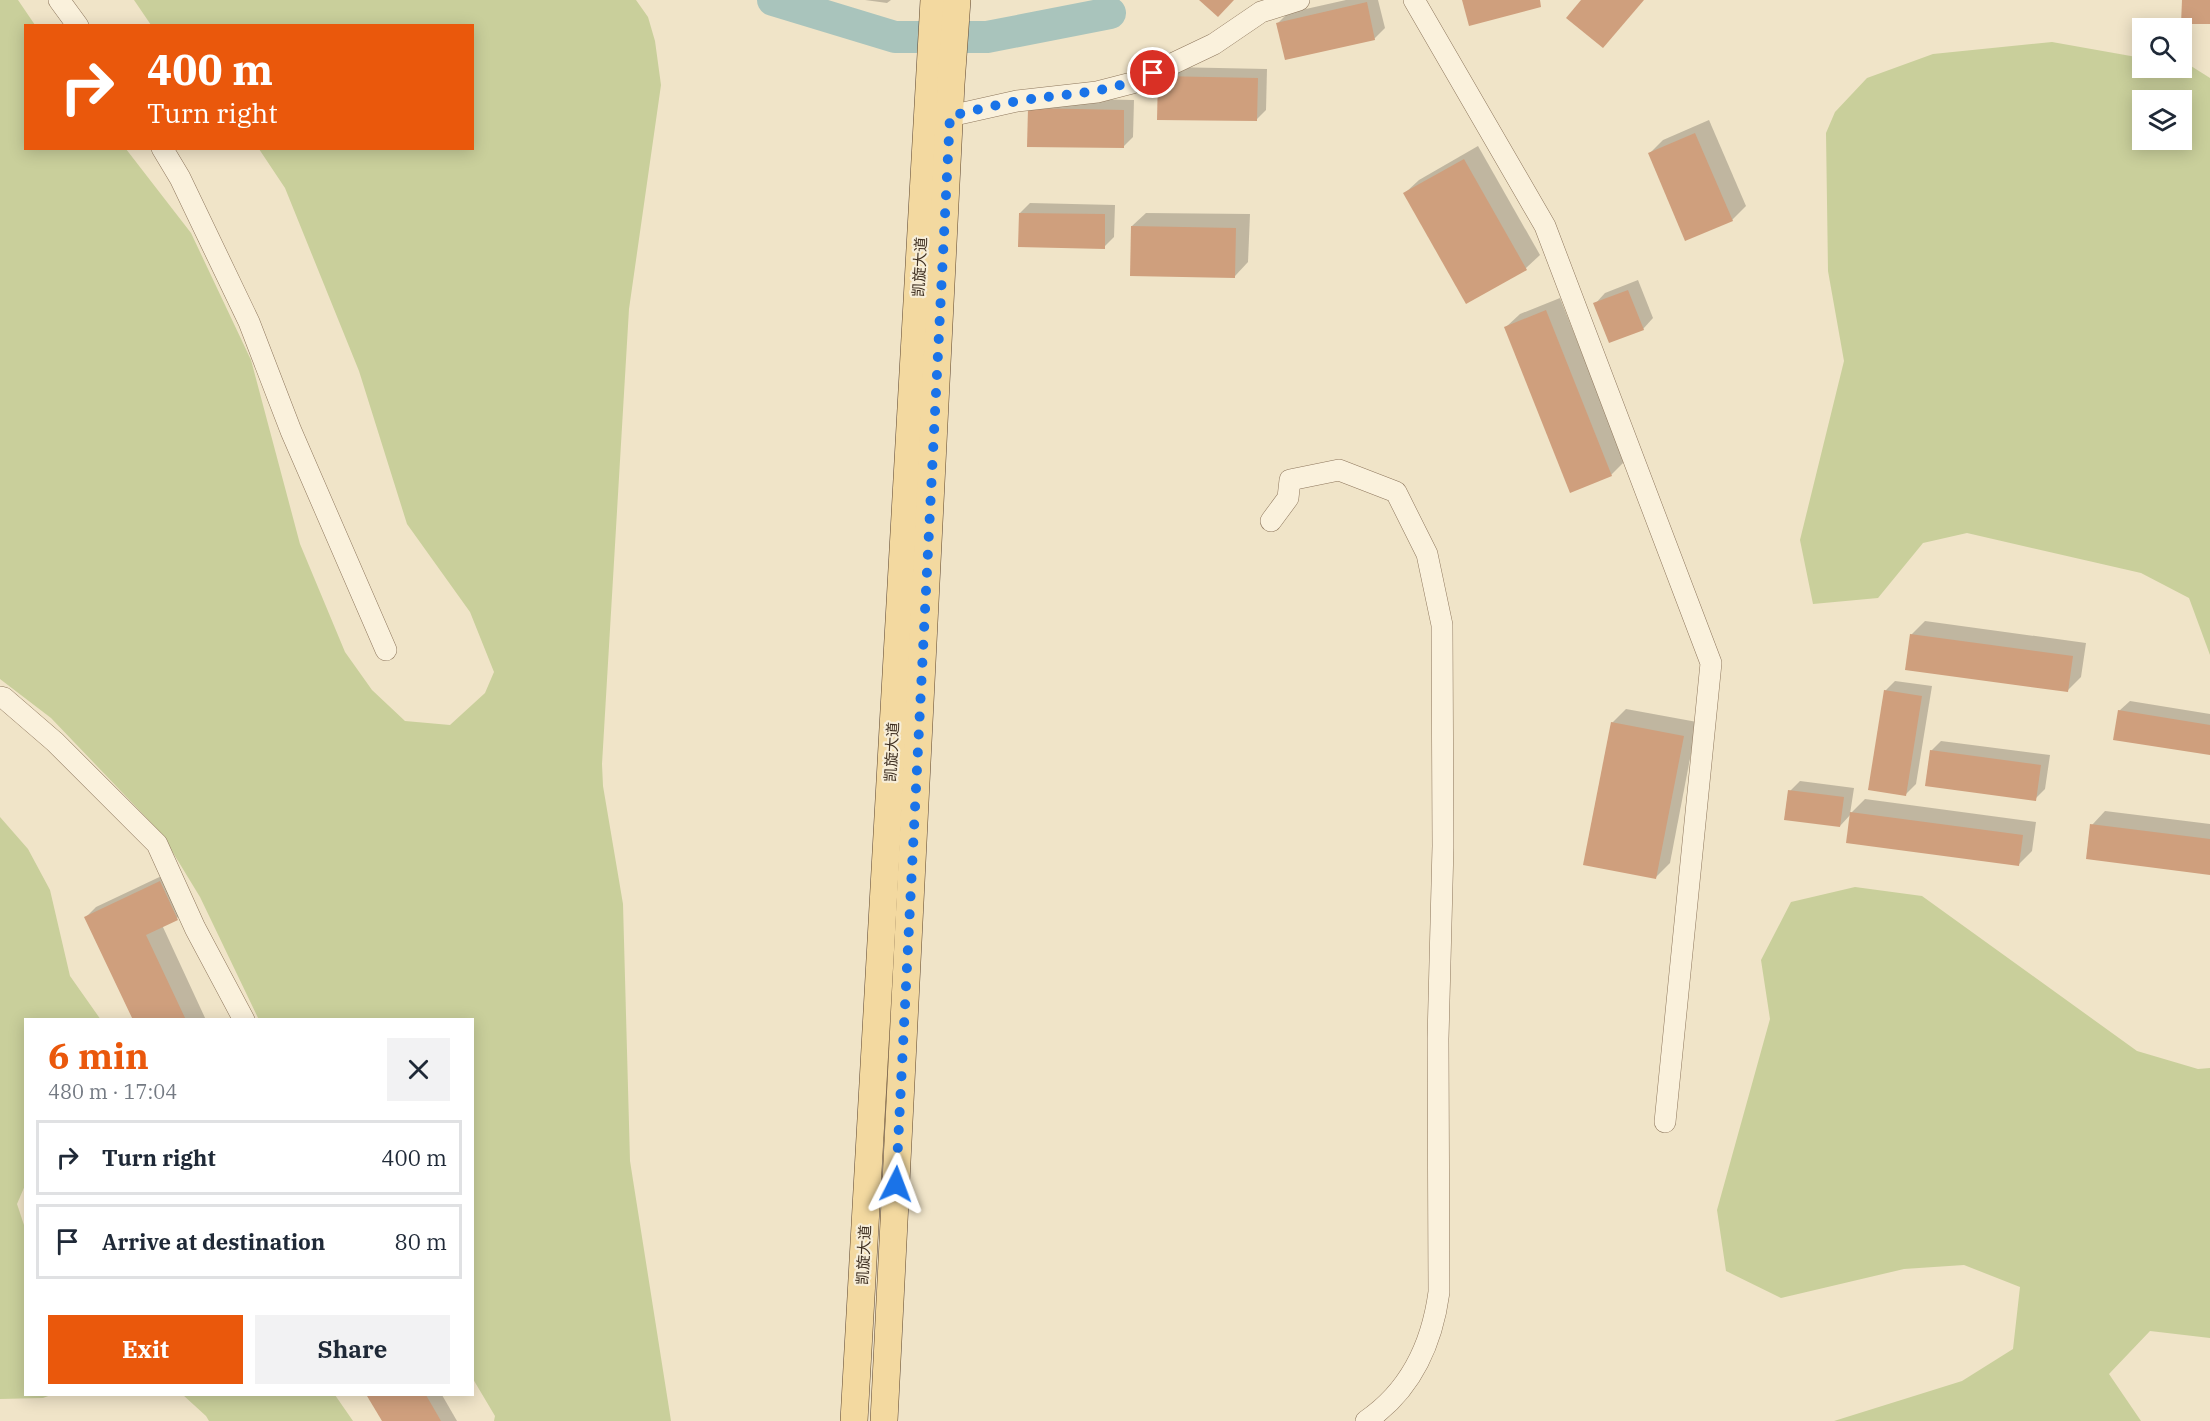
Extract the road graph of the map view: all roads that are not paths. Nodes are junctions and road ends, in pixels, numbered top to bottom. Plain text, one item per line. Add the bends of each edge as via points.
1 (59, 0) edge
2 (1299, 0) edge
3 (1414, 0) edge
4 (945, 7) edge
5 (77, 24) edge
6 (941, 83) junction
7 (950, 116) junction
8 (163, 150) edge
9 (1271, 520) dead end
10 (386, 650) dead end
11 (0, 697) edge
12 (243, 1018) edge
13 (1665, 1122) dead end
14 (854, 1421) edge
15 (884, 1421) edge
16 (1366, 1421) edge

1 - 5 street
2 - 7 street via 1261,12 1214,44 1132,83
3 - 13 street via 1545,226 1711,663
4 - 6 main road
6 - 7 main road, 凯旋大道
6 - 14 main road, 凯旋大道
7 - 15 main road, 凯旋大道
8 - 10 street via 249,322 291,431
9 - 16 street via 1288,498 1290,480 1339,470 1396,492 1427,554 1442,625 1439,1292 1431,1332 1415,1370 1390,1402
11 - 12 street via 55,742 157,844 195,928

